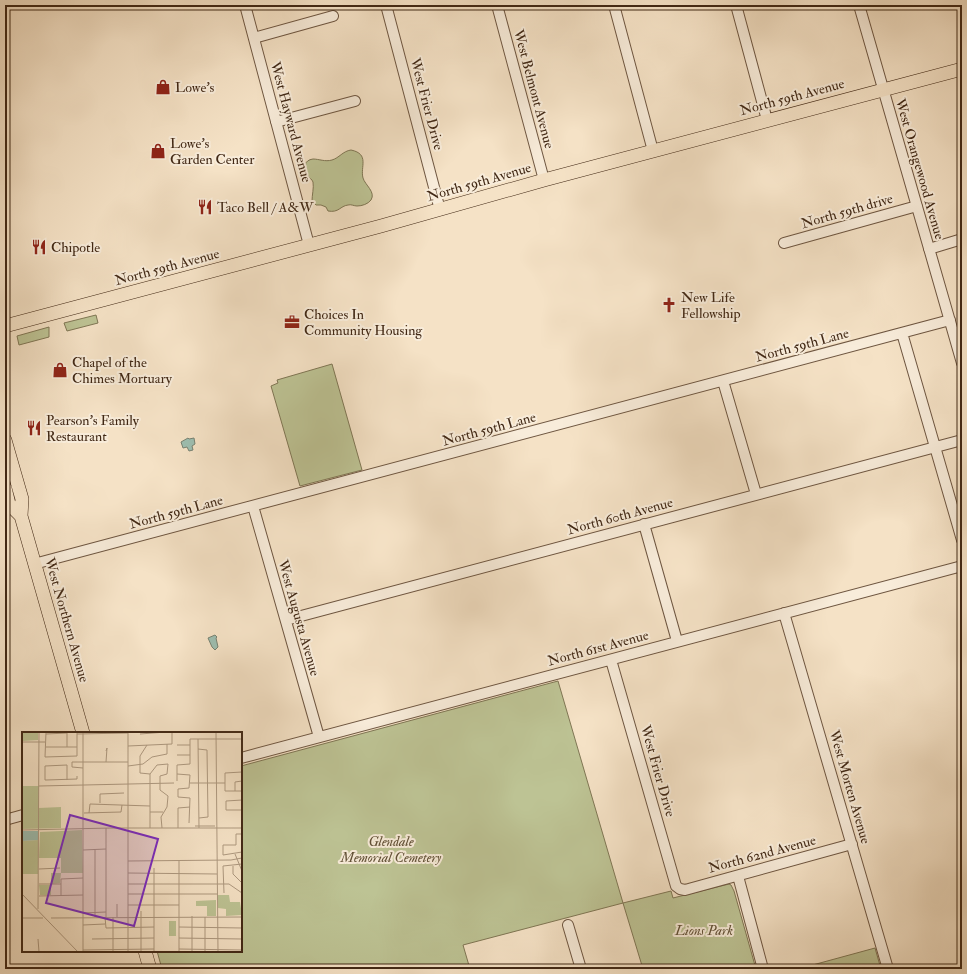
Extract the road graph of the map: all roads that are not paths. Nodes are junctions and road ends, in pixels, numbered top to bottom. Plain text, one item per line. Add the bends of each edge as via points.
1 (245, 5) edge
2 (386, 5) edge
3 (497, 5) edge
4 (614, 5) edge
5 (736, 5) edge
6 (859, 5) edge
7 (333, 16) dead end
8 (254, 38) junction
9 (962, 69) edge
10 (883, 90) junction
11 (356, 101) dead end
12 (767, 120) junction
13 (276, 122) junction
14 (653, 151) junction
15 (544, 180) junction
16 (917, 206) junction
17 (440, 210) junction
18 (962, 239) edge
19 (784, 244) dead end
20 (309, 245) junction
21 (929, 249) junction
22 (955, 323) edge
23 (5, 326) edge
24 (902, 333) junction
25 (962, 363) edge
26 (723, 381) junction
27 (5, 440) edge
28 (962, 440) edge
29 (935, 447) junction
30 (5, 488) edge
31 (756, 494) junction
32 (253, 506) junction
33 (21, 516) junction
34 (644, 524) junction
35 (962, 540) edge
36 (34, 564) junction
37 (962, 566) edge
38 (784, 613) junction
39 (286, 620) junction
40 (677, 641) junction
41 (611, 660) junction
42 (83, 732) edge
43 (319, 737) junction
44 (242, 758) edge
45 (22, 815) edge
46 (5, 820) edge
47 (852, 844) junction
48 (738, 876) junction
49 (680, 890) joint
50 (568, 925) dead end
51 (145, 952) edge
52 (150, 969) edge
53 (581, 969) edge
54 (763, 969) edge
55 (888, 969) edge

1 - 8 street, West Hayward Avenue
2 - 17 street, West Frier Drive
3 - 15 street, West Belmont Avenue
4 - 14 street
5 - 12 street
6 - 10 street, West Orangewood Avenue
7 - 8 street
8 - 13 street, West Hayward Avenue
9 - 10 main road, North 59th Avenue
10 - 12 main road, North 59th Avenue
10 - 16 street, West Orangewood Avenue
11 - 13 street
12 - 14 main road, North 59th Avenue
13 - 20 street, West Hayward Avenue
14 - 15 main road, North 59th Avenue
15 - 17 main road, North 59th Avenue
16 - 19 street, North 59th drive
16 - 21 street, West Orangewood Avenue
17 - 20 main road, North 59th Avenue
18 - 21 street
20 - 23 main road, North 59th Avenue
21 - 22 street, West Orangewood Avenue
22 - 24 street, North 59th Lane
22 - 25 street, West Orangewood Avenue
24 - 26 street, North 59th Lane
24 - 29 street
26 - 31 street
26 - 32 street, North 59th Lane
27 - 33 main road, West Northern Avenue via 22,499
28 - 29 street, North 60th Avenue
29 - 31 street, North 60th Avenue
29 - 35 street
30 - 33 main road, West Northern Avenue via 9,504
31 - 34 street, North 60th Avenue
32 - 36 street, North 59th Lane
32 - 39 street, West Augusta Avenue
33 - 36 main road, West Northern Avenue
34 - 39 street, North 60th Avenue
34 - 40 street
36 - 42 main road, West Northern Avenue
37 - 38 street, North 61st Avenue
38 - 40 street, North 61st Avenue
38 - 47 street, West Morten Avenue
39 - 43 street, West Augusta Avenue
40 - 41 street, North 61st Avenue
41 - 43 street, North 61st Avenue
41 - 49 street, West Frier Drive via 676,886
43 - 44 street, North 61st Avenue
45 - 46 street
47 - 48 street, North 62nd Avenue
47 - 55 street, West Morten Avenue
48 - 49 street, North 62nd Avenue
48 - 54 street
50 - 53 street
51 - 52 main road

